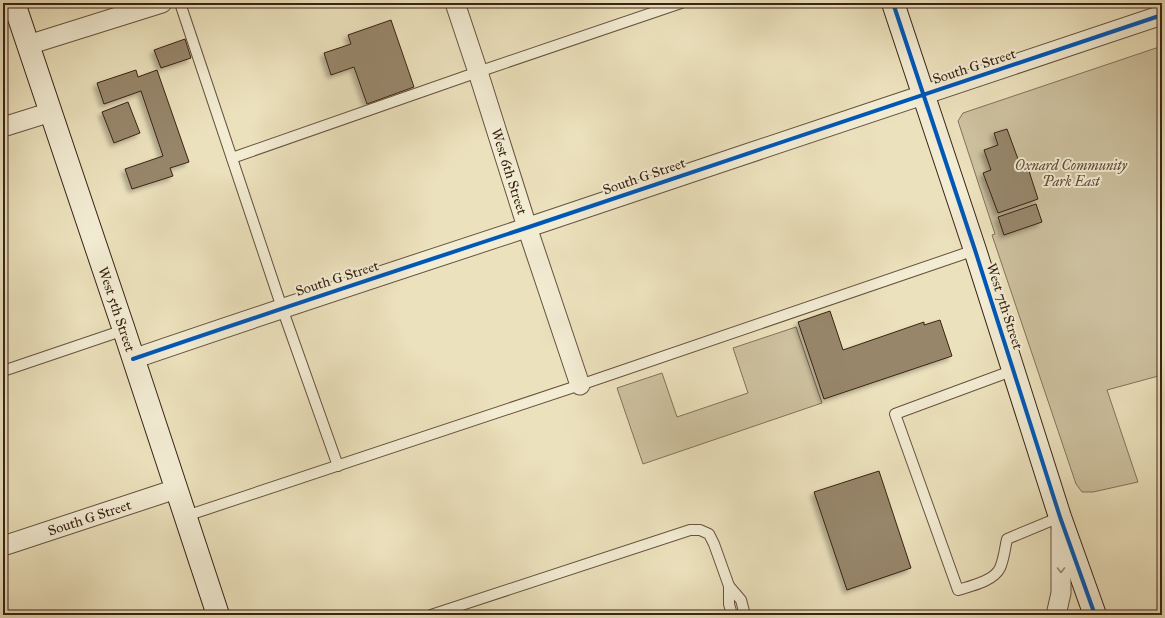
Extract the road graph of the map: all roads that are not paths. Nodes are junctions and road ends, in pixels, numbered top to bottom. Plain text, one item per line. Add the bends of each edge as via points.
1 (14, 3) edge
2 (162, 3) edge
3 (180, 3) edge
4 (455, 3) edge
5 (681, 3) edge
6 (893, 3) edge
7 (1162, 15) edge
8 (28, 45) junction
9 (478, 72) junction
10 (924, 94) junction
11 (51, 112) junction
12 (3, 128) edge
13 (232, 158) junction
14 (527, 227) junction
15 (975, 250) junction
16 (282, 308) junction
17 (124, 330) junction
18 (133, 358) junction
19 (1014, 370) junction
20 (3, 371) edge
21 (580, 385) junction
22 (338, 466) junction
23 (176, 489) junction
24 (186, 516) junction
25 (1060, 516) junction
26 (3, 546) edge
27 (729, 586) junction
28 (218, 615) edge
29 (431, 615) edge
30 (732, 615) edge
31 (745, 615) edge
32 (1056, 615) edge
33 (1095, 615) edge

1 - 8 street, West 5th Street
2 - 8 street
3 - 13 lane
4 - 9 street, West 6th Street
5 - 9 lane
6 - 10 street, West 7th Street
7 - 10 street, South G Street
8 - 11 street, West 5th Street
9 - 13 lane
9 - 14 street, West 6th Street
10 - 14 street, South G Street
10 - 15 street, West 7th Street
11 - 12 street
11 - 17 street, West 5th Street
13 - 16 lane
14 - 16 street, South G Street
14 - 21 street, West 6th Street
15 - 19 street, West 7th Street
15 - 21 lane
16 - 18 street, South G Street
16 - 22 lane
17 - 18 street, West 5th Street
17 - 20 lane
18 - 23 street, West 5th Street
19 - 25 street, West 7th Street
19 - 25 lane via 895,414 958,590 994,576 1000,568 1007,539
21 - 22 lane
22 - 24 lane
23 - 24 street, West 5th Street
23 - 26 street, South G Street
24 - 28 street, West 5th Street
25 -> 32 street via 1061,594
25 - 33 street, West 7th Street
27 - 29 lane via 709,534 700,530 690,530
27 - 30 lane
27 - 31 lane via 741,600

